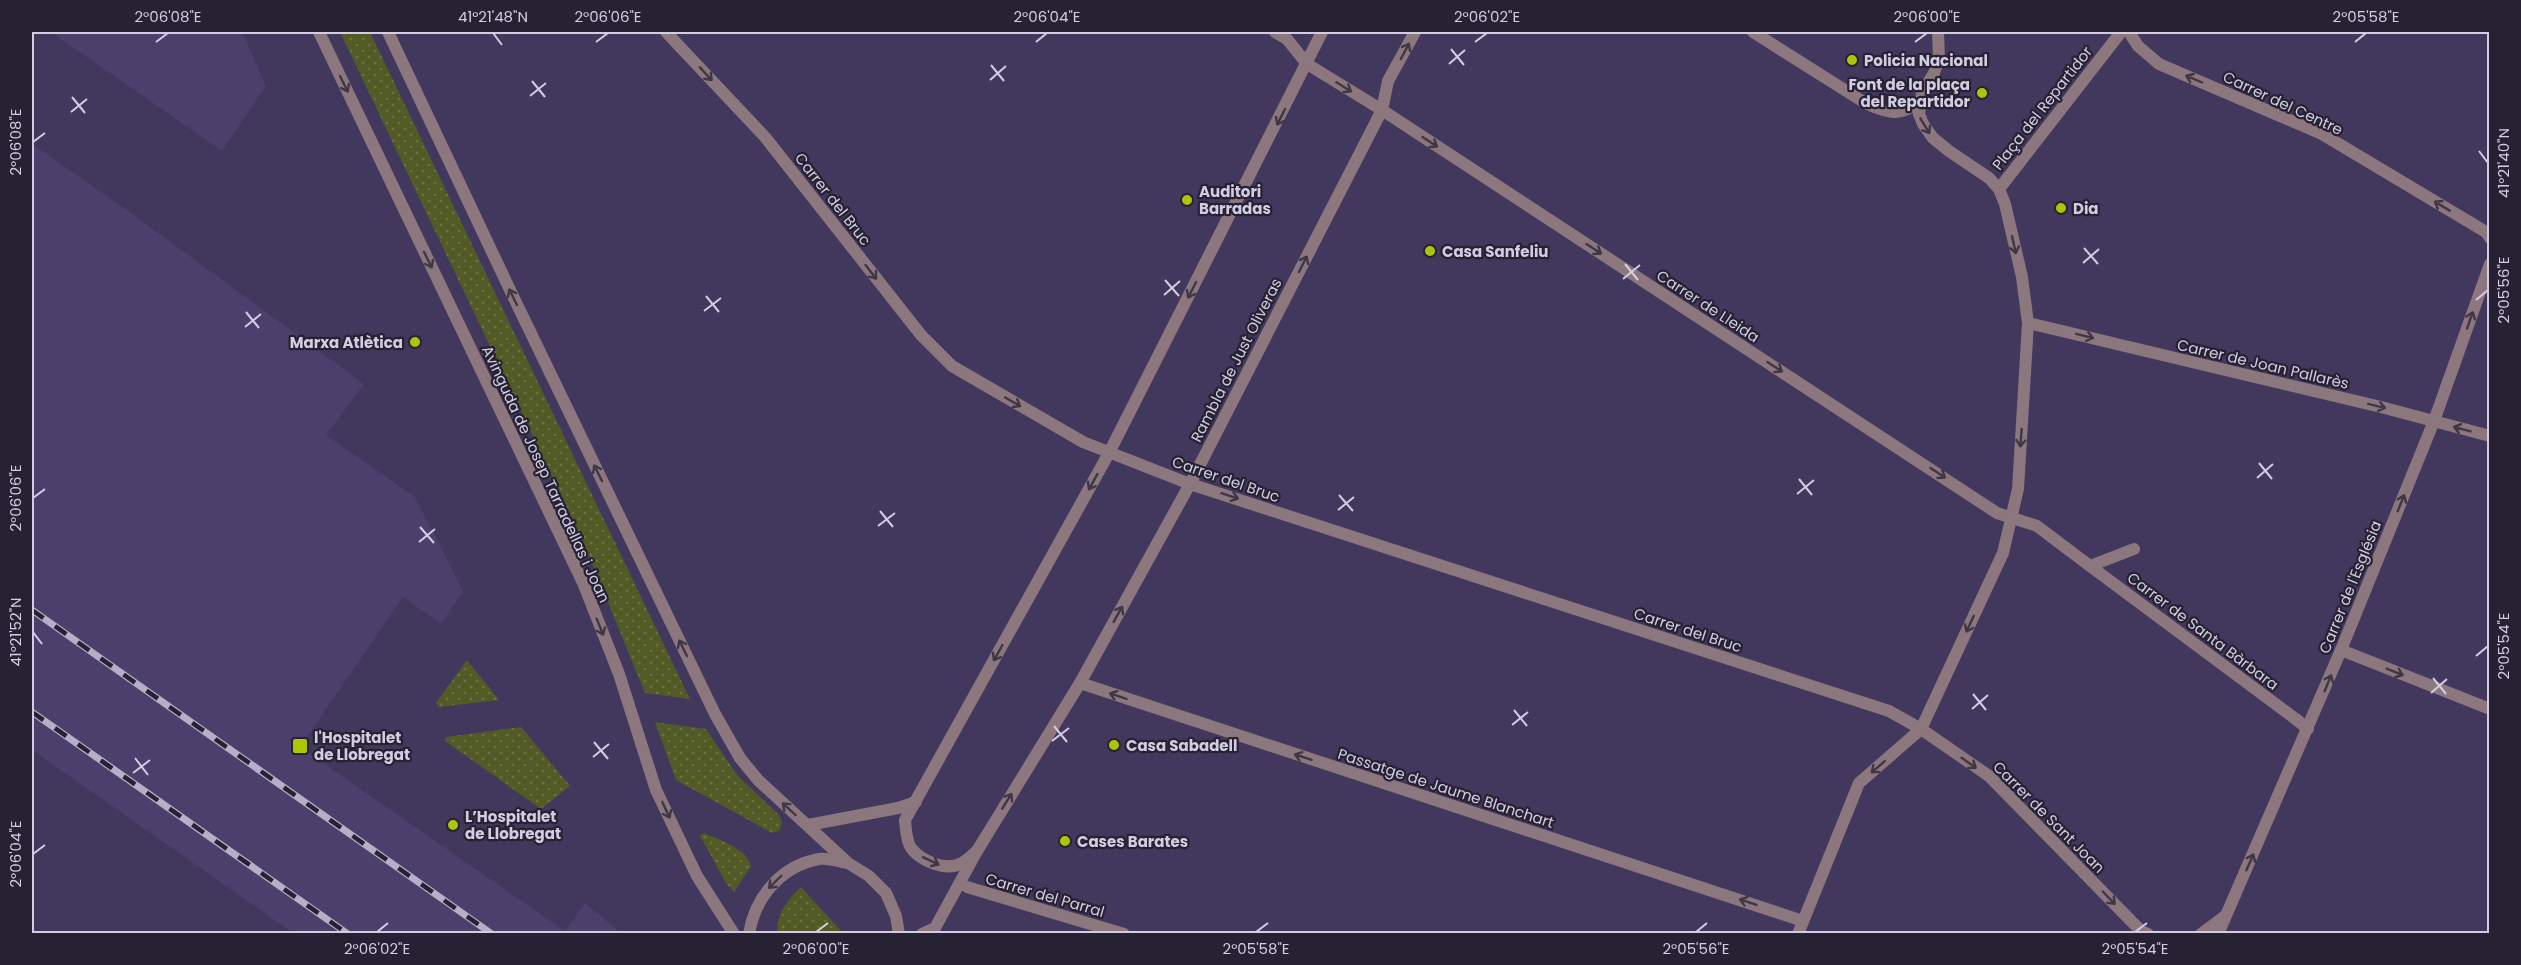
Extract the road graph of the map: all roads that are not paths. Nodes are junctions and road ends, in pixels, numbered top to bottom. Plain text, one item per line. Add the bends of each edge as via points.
1 (319, 32) edge
2 (388, 32) edge
3 (666, 32) edge
4 (1275, 32) edge
5 (1322, 32) edge
6 (1415, 32) edge
7 (1753, 32) edge
8 (1938, 32) edge
9 (2121, 32) edge
10 (2129, 32) edge
11 (1307, 64) junction
12 (1919, 102) junction
13 (1382, 110) junction
14 (1999, 189) junction
15 (2490, 238) edge
16 (2490, 264) edge
17 (2028, 322) junction
18 (2434, 421) junction
19 (2490, 436) edge
20 (1109, 453) junction
21 (1190, 484) junction
22 (2012, 517) junction
23 (2134, 549) dead end
24 (2090, 566) junction
25 (2341, 650) junction
26 (1080, 683) junction
27 (2490, 709) edge
28 (1922, 729) junction
29 (2308, 729) junction
30 (916, 802) junction
31 (808, 825) junction
32 (977, 851) junction
33 (848, 863) junction
34 (963, 885) junction
35 (2226, 916) junction
36 (1803, 921) junction
37 (734, 933) edge
38 (749, 933) edge
39 (899, 933) edge
40 (922, 933) edge
41 (1124, 933) edge
42 (1798, 933) edge
43 (2148, 933) edge
44 (2201, 933) edge
45 (2218, 933) edge

1 -> 37 street, Avinguda de Josep Tarradellas i Joan via 584,585 619,674 656,790 697,876
31 -> 2 street via 758,780 740,758 715,714
3 -> 20 street, Carrer del Bruc via 765,138 921,335 952,366
4 - 11 street, Carrer de Lleida via 1287,39
5 - 11 street, Rambla de Just Oliveras
13 -> 6 street, Rambla de Just Oliveras via 1388,81
7 - 12 street via 1877,109 1899,113
8 - 12 street via 1939,59
9 - 14 street, Plaça del Repartidor
15 -> 10 street, Carrer del Centre via 2322,134 2159,64 2138,46
11 -> 13 street, Carrer de Lleida
11 -> 20 street, Rambla de Just Oliveras
12 -> 14 street, Plaça del Repartidor via 1919,114 1933,138
21 -> 13 street, Rambla de Just Oliveras
13 -> 22 street, Carrer de Lleida via 1998,513
14 -> 17 street via 2022,277
18 -> 16 street, Carrer de l'Església
17 -> 18 street, Carrer de Joan Pallarès
17 -> 22 street via 2018,489
19 -> 18 street, Carrer de Joan Pallarès
25 -> 18 street, Carrer de l'Església
20 - 21 street, Carrer del Bruc
20 -> 30 street, Rambla de Just Oliveras
26 -> 21 street, Rambla de Just Oliveras
21 -> 28 street, Carrer del Bruc via 1888,711
22 - 24 street, Carrer de Santa Bàrbara via 2037,526
22 -> 28 street via 2003,554
23 - 24 street, Carrer de Santa Bàrbara
24 - 29 street, Carrer de Santa Bàrbara
25 -> 27 street
29 -> 25 street, Carrer de l'Església
32 -> 26 street, Rambla de Just Oliveras
36 -> 26 street, Passatge de Jaume Blanchart
28 -> 36 street via 1859,783
28 -> 43 street, Carrer de Sant Joan via 1989,776 2141,931
35 -> 29 street, Carrer de l'Església
30 - 31 street
30 -> 32 street, Rambla de Just Oliveras via 905,820 906,831 910,847 922,858 950,867
31 - 33 street
32 - 34 street, Rambla de Just Oliveras
33 -> 38 street via 821,858 779,877 763,895 751,918
33 - 39 street via 886,893
34 - 40 street, Rambla de Just Oliveras via 934,928
34 - 41 street, Carrer del Parral
35 - 44 street
35 - 45 street
36 - 42 street

